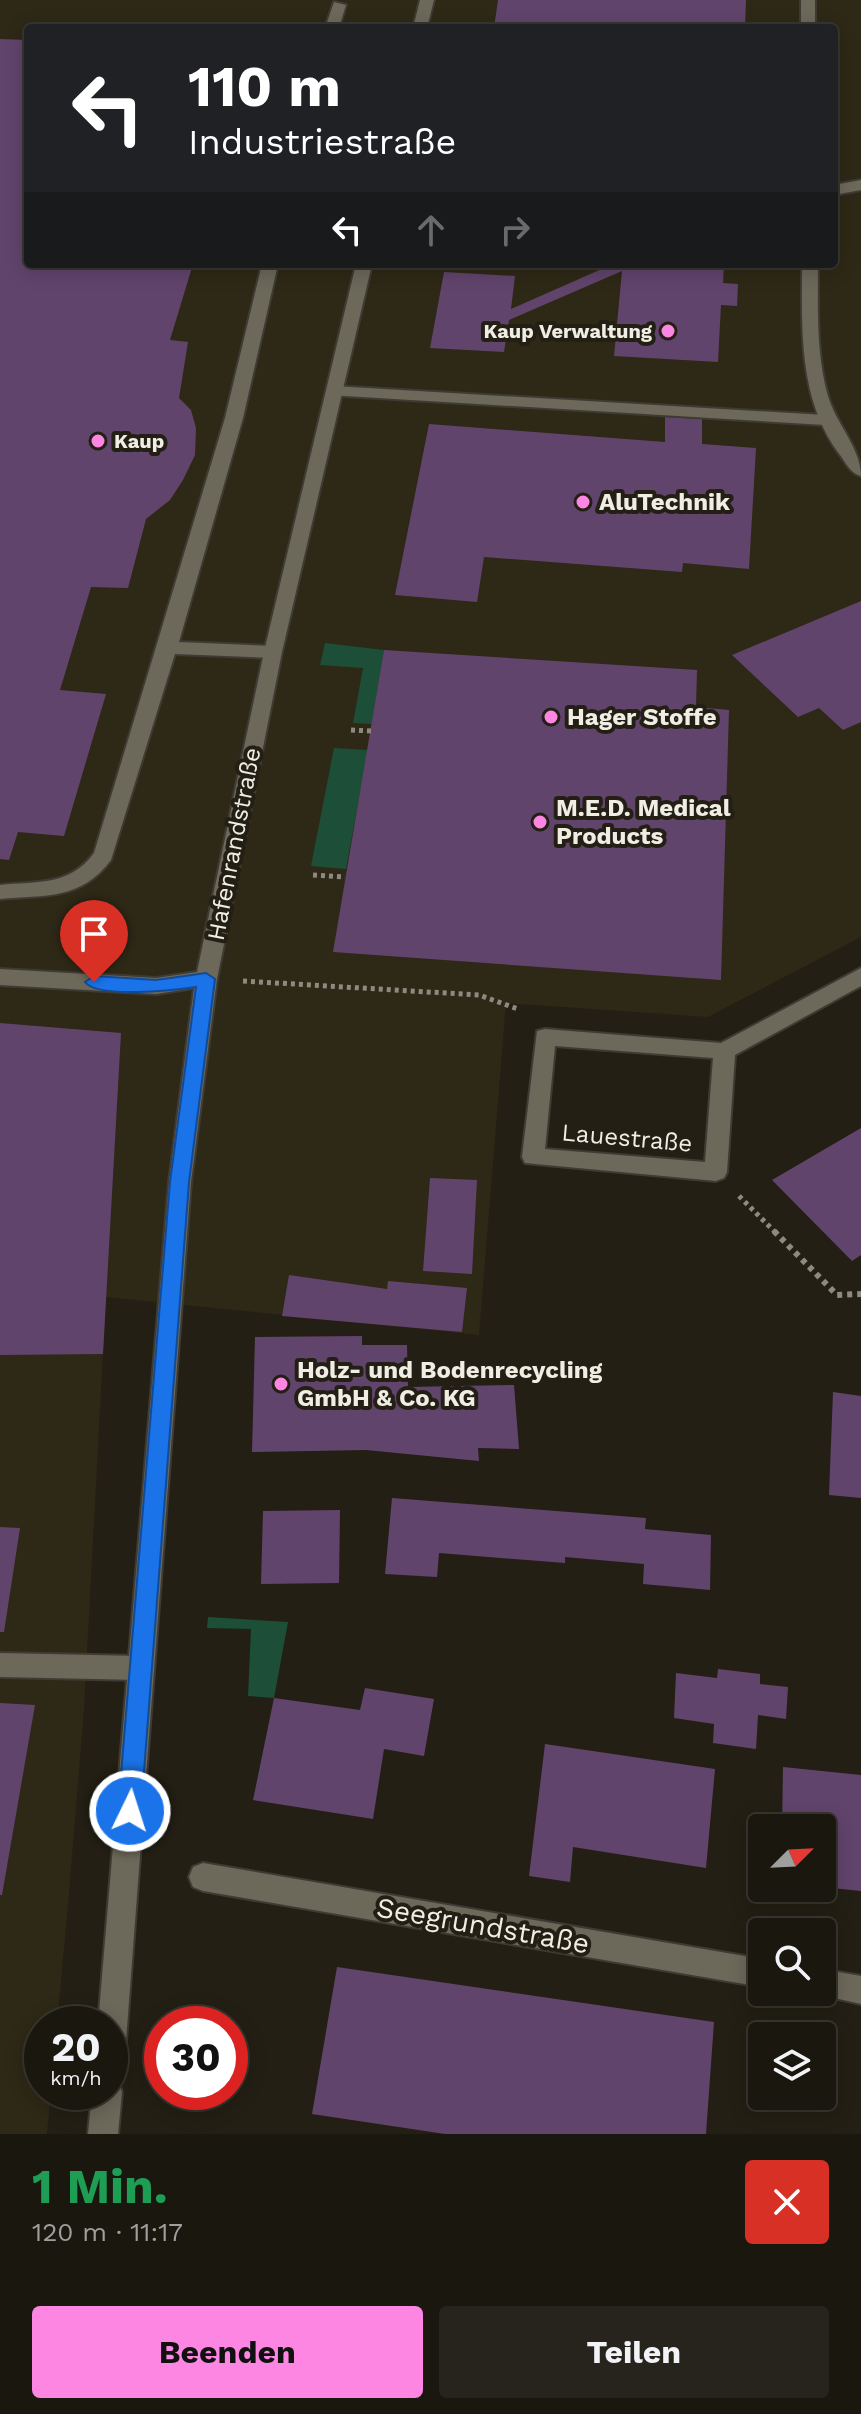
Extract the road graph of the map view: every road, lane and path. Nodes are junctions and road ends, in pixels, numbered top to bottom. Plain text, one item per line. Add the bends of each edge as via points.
1 (427, 0) edge
2 (808, 0) edge
3 (339, 5) dead end
4 (333, 24) edge
5 (421, 24) edge
6 (808, 24) edge
7 (861, 185) edge
8 (838, 189) edge
9 (269, 268) edge
10 (363, 268) edge
11 (810, 268) edge
12 (334, 391) junction
13 (825, 420) junction
14 (861, 471) edge
15 (168, 648) junction
16 (273, 652) junction
17 (351, 730) dead end
18 (371, 731) dead end
19 (313, 875) dead end
20 (345, 877) dead end
21 (0, 892) edge
22 (861, 976) edge
23 (0, 977) edge
24 (206, 979) junction
25 (545, 1037) junction
26 (724, 1051) junction
27 (716, 1172) junction
28 (861, 1294) edge
29 (0, 1665) edge
30 (140, 1668) junction
31 (203, 1877) dead end
32 (748, 1971) edge
33 (836, 1986) edge
34 (861, 1990) edge
35 (114, 2006) edge
36 (105, 2110) edge
37 (103, 2134) edge

1 - 5 street
2 - 6 street
3 - 4 street
7 - 8 street
9 - 15 street via 234,418
10 - 12 street, Hafenrandstraße
11 - 13 street via 816,389
12 - 13 street
12 - 16 street, Hafenrandstraße
13 - 14 street
15 - 16 street
15 - 21 street via 104,855 89,875 64,886
16 - 24 street, Hafenrandstraße
17 - 18 path
19 - 20 path
22 - 26 street
23 - 24 street via 156,986
24 - 25 path via 479,995 521,1010
24 - 30 street, Hafenrandstraße via 180,1182
25 - 26 street
25 - 27 street, Lauestraße via 533,1157
26 - 27 street, Lauestraße
27 - 28 path via 837,1295
29 - 30 street
30 - 35 street, Hafenrandstraße
31 - 32 street, Seegrundstraße
33 - 34 street
36 - 37 street

